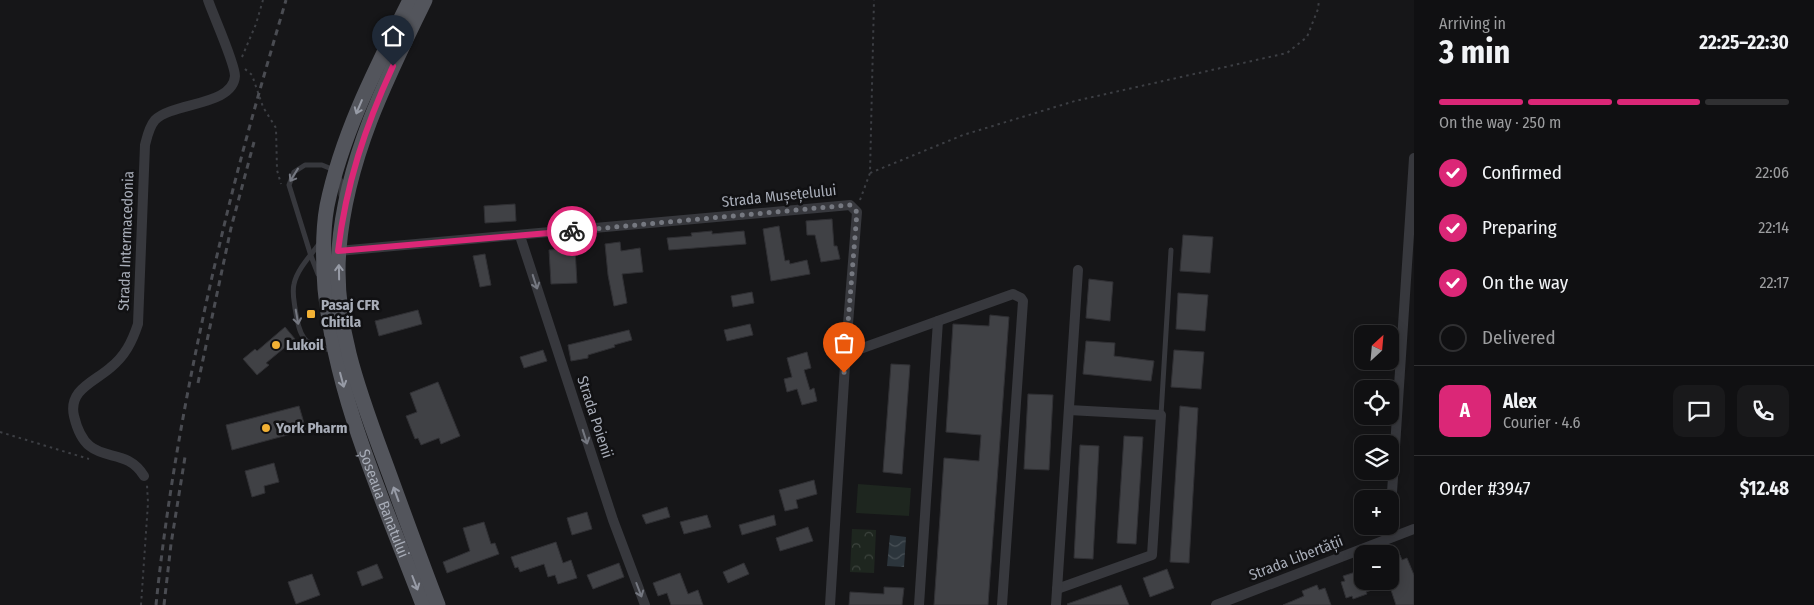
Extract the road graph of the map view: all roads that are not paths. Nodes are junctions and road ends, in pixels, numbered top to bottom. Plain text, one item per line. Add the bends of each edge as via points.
1 (208, 0) edge
2 (410, 0) edge
3 (425, 0) edge
4 (1414, 158) edge
5 (336, 172) junction
6 (520, 236) junction
7 (324, 237) junction
8 (1171, 250) dead end
9 (338, 251) junction
10 (311, 256) junction
11 (1078, 270) dead end
12 (326, 294) junction
13 (938, 321) junction
14 (335, 350) junction
15 (846, 354) junction
16 (1069, 410) junction
17 (1161, 416) junction
18 (144, 476) road end
19 (1414, 528) edge
20 (1389, 538) junction
21 (1057, 589) junction
22 (425, 605) edge
23 (645, 605) edge
24 (830, 605) edge
25 (919, 605) edge
26 (1002, 605) edge
27 (1056, 605) edge
28 (1216, 605) edge

1 - 18 street, Strada Intermacedonia via 234,69 233,82 217,97 170,111 150,127 145,145 138,324 123,355 77,393 72,408 82,439 89,447 101,454 130,461
2 -> 5 main road, Șoseaua Banatului via 357,111
3 - 9 main road, Șoseaua Banatului via 363,137 344,205
4 - 20 street
5 - 7 main road, Șoseaua Banatului via 327,206
5 - 9 lane via 342,193 336,230
5 -> 10 lane via 322,164 309,164 300,167 290,178 290,194
6 - 9 street, Strada Mușețelului
6 - 15 street, Strada Mușețelului via 846,204 857,212
6 -> 23 street, Strada Poienii via 613,520
7 - 10 lane
7 - 12 main road, Șoseaua Banatului
8 - 17 lane
22 -> 9 main road, Șoseaua Banatului via 354,372 342,309
10 - 12 lane
10 -> 14 lane via 294,283 299,331 310,344
11 - 16 street
12 - 14 main road, Șoseaua Banatului
13 - 15 street
13 - 25 street
13 - 26 street via 1013,294 1023,301
14 -> 22 main road, Șoseaua Banatului via 356,428
15 - 24 street, Strada Mușețelului
16 - 17 street
16 - 21 street
17 - 21 street via 1152,555
19 - 20 street, Strada Libertății
20 - 28 street, Strada Libertății
21 - 27 street

